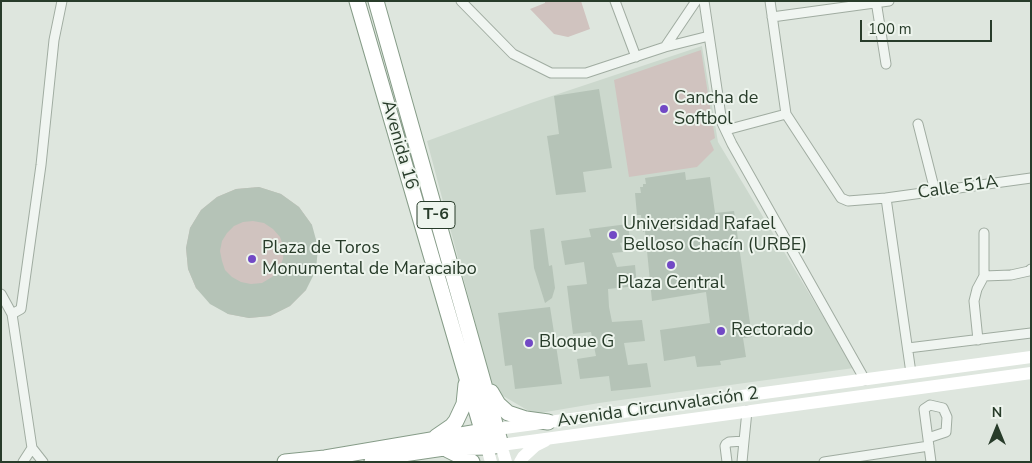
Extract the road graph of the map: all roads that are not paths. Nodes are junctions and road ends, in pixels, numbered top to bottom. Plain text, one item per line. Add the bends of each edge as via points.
1 (62, 1) edge
2 (358, 1) edge
3 (376, 1) edge
4 (461, 1) edge
5 (615, 1) edge
6 (696, 1) edge
7 (704, 1) edge
8 (770, 1) edge
9 (889, 1) edge
10 (876, 2) edge
11 (772, 17) junction
12 (709, 36) junction
13 (665, 47) junction
14 (636, 57) junction
15 (886, 64) dead end
16 (786, 114) junction
17 (918, 124) dead end
18 (726, 130) junction
19 (1031, 178) edge
20 (935, 191) junction
21 (886, 198) junction
22 (984, 233) dead end
23 (1030, 271) edge
24 (984, 276) junction
25 (1, 294) edge
26 (12, 314) junction
27 (1031, 333) edge
28 (978, 340) junction
29 (908, 348) junction
30 (1031, 357) edge
31 (1031, 372) edge
32 (911, 373) junction
33 (481, 374) junction
34 (466, 375) junction
35 (865, 380) junction
36 (747, 411) junction
37 (548, 422) junction
38 (490, 430) junction
39 (550, 438) junction
40 (744, 441) junction
41 (439, 444) junction
42 (32, 448) junction
43 (493, 451) edge
44 (23, 462) edge
45 (43, 462) edge
46 (285, 462) edge
47 (372, 462) edge
48 (472, 462) edge
49 (506, 462) edge
50 (520, 462) edge
51 (727, 462) edge
52 (742, 462) edge
53 (824, 462) edge
54 (931, 462) edge

1 - 26 street via 54,40 22,309
2 - 34 highway, Avenida 16 / T-6
3 - 33 highway, Avenida 16 / T-6
4 - 14 street via 513,54 550,73 586,73
5 - 14 street
6 - 13 street
7 - 12 street
8 - 11 street
9 - 10 street
10 - 11 street
10 - 15 street
11 - 16 street
12 - 13 street
12 - 18 street via 722,123
13 - 14 street
16 - 18 street
16 - 21 street, Calle 51A via 841,198 848,201
17 - 20 street
18 - 35 street
19 - 20 street, Calle 51A
20 - 21 street, Calle 51A
21 - 29 street
22 - 24 street
23 - 24 street
24 - 28 street via 974,301
25 - 26 street
26 - 42 street
27 - 28 street
28 - 29 street
29 - 32 street
30 - 32 main road, Avenida Circunvalación 2
31 - 36 main road, Avenida Circunvalación 2
32 - 35 main road, Avenida Circunvalación 2
33 - 37 highway via 498,404 508,413
33 - 38 highway, Avenida 16 / T-6
34 - 38 highway, Avenida 16 / T-6
34 - 41 highway via 466,392 460,413
35 - 37 main road, Avenida Circunvalación 2
36 - 39 main road, Avenida Circunvalación 2
36 - 40 street
37 - 38 main road, Avenida Circunvalación 2
38 - 41 highway, Avenida Circunvalación 2
38 - 43 highway, Avenida 16 / T-6
39 - 43 main road, Avenida Circunvalación 2
39 - 50 main road via 535,446
40 - 51 street via 729,442 724,446
40 - 52 street
41 - 43 highway, Avenida Circunvalación 2
41 - 46 highway, Avenida Circunvalación 2
41 - 47 highway, Avenida Circunvalación 2
41 - 48 highway
42 - 44 street
42 - 45 street
43 - 49 main road, Avenida 16
53 - 54 street via 928,442

